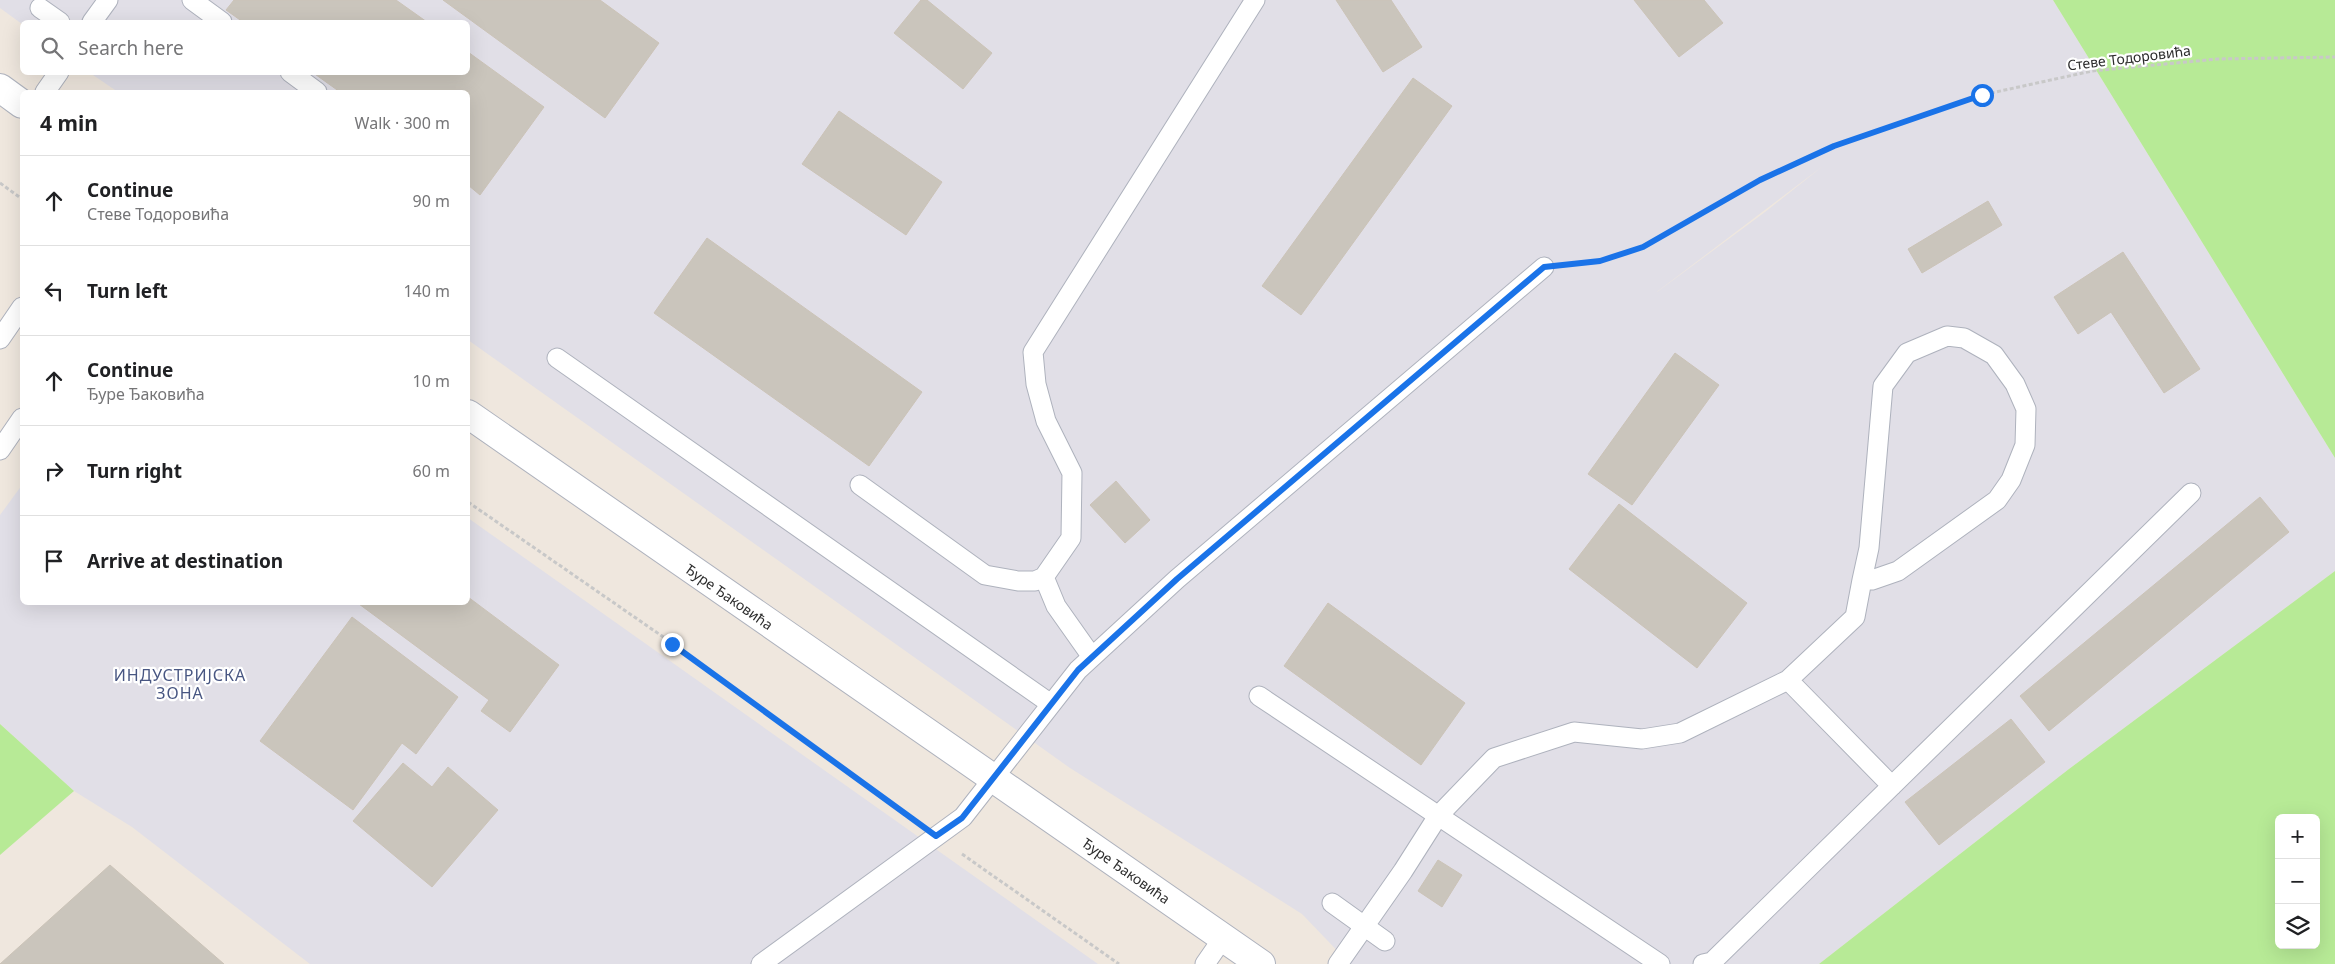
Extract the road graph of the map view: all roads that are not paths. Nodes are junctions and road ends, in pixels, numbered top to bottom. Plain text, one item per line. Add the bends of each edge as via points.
1 (108, 0) edge
2 (192, 0) edge
3 (1255, 0) edge
4 (40, 8) dead end
5 (57, 20) edge
6 (93, 20) edge
7 (219, 20) edge
8 (57, 75) edge
9 (294, 75) edge
10 (0, 88) edge
11 (46, 90) edge
12 (314, 90) edge
13 (20, 103) edge
14 (1544, 267) road end
15 (20, 310) edge
16 (0, 339) edge
17 (557, 358) dead end
18 (470, 415) edge
19 (20, 421) edge
20 (0, 450) edge
21 (860, 485) dead end
22 (2191, 493) dead end
23 (1044, 577) junction
24 (1862, 580) junction
25 (1092, 657) junction
26 (1788, 680) junction
27 (1259, 696) dead end
28 (1051, 704) junction
29 (992, 778) junction
30 (1892, 786) junction
31 (1438, 816) junction
32 (1332, 903) dead end
33 (1364, 926) junction
34 (1223, 938) junction
35 (1385, 941) dead end
36 (761, 964) edge
37 (1205, 964) edge
38 (1261, 964) edge
39 (1338, 964) edge
40 (1660, 964) edge
41 (1703, 964) edge

1 - 6 lane
2 - 7 lane
3 - 23 lane via 1033,352 1036,384 1046,421 1072,473 1071,538
4 - 5 lane
8 - 11 lane
9 - 12 lane
10 - 13 street
14 - 25 lane via 1177,579
15 - 16 lane
17 - 28 lane
18 - 29 street, Ђуре Ђаковића
19 - 20 lane
21 - 23 lane via 986,574 1018,582
22 - 30 lane
23 - 25 lane via 1056,606
24 - 24 lane via 1870,548 1883,386 1907,352 1947,336 1964,338 1994,356 2015,384 2026,410 2025,445 2011,480 1997,500 1898,571
24 - 26 lane via 1855,617
25 - 28 lane
26 - 30 lane
26 - 31 lane via 1680,732 1642,739 1574,732 1494,758
27 - 31 lane
28 - 29 lane
29 - 34 street, Ђуре Ђаковића
29 - 36 lane via 962,818
30 - 41 lane via 1712,962
31 - 33 lane
31 - 40 lane
32 - 33 lane
33 - 35 lane
33 - 39 lane
34 - 37 lane
34 - 38 street, Ђуре Ђаковића

